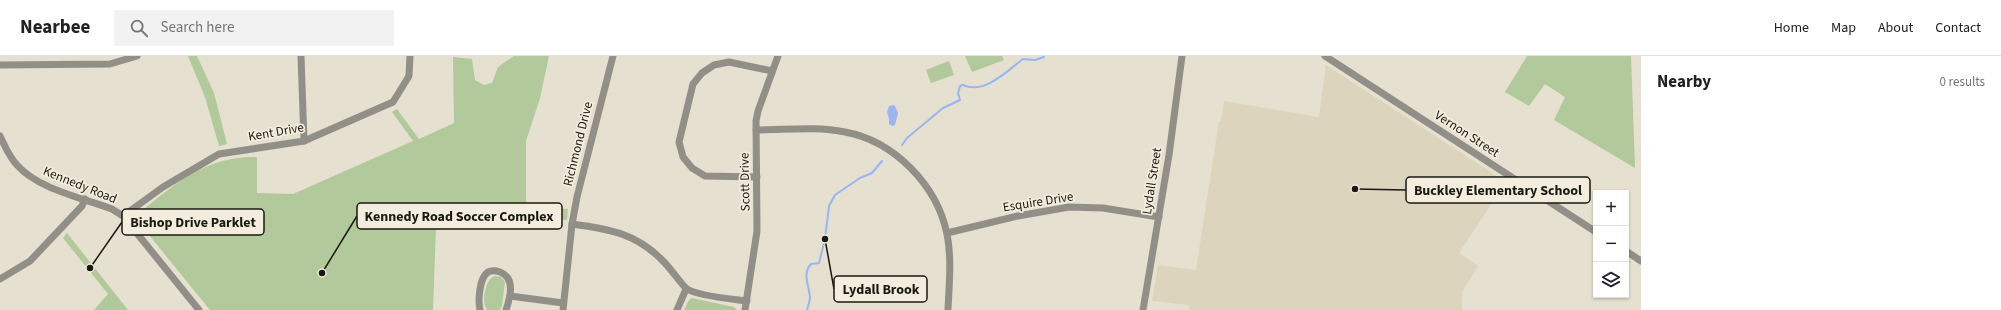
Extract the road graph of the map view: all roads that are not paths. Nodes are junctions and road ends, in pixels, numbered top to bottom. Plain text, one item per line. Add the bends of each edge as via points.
1 (137, 56) edge
2 (300, 56) edge
3 (410, 56) edge
4 (613, 56) edge
5 (778, 56) edge
6 (1182, 56) edge
7 (1325, 56) edge
8 (1336, 59) edge
9 (0, 65) edge
10 (772, 71) junction
11 (756, 130) junction
12 (0, 136) edge
13 (304, 141) junction
14 (757, 177) junction
15 (85, 199) junction
16 (123, 216) junction
17 (1159, 217) junction
18 (572, 224) junction
19 (1593, 230) edge
20 (947, 233) junction
21 (1629, 253) edge
22 (1641, 261) edge
23 (0, 279) edge
24 (686, 289) junction
25 (510, 296) junction
26 (747, 301) junction
27 (563, 307) edge
28 (199, 310) edge
29 (480, 310) edge
30 (506, 310) edge
31 (677, 310) edge
32 (745, 310) edge
33 (948, 310) edge
34 (1143, 310) edge

1 - 9 street via 110,64
2 - 13 street
3 - 13 street, Kent Drive via 409,76 393,102
4 - 18 street, Richmond Drive
5 - 10 street, Scott Drive
6 - 17 street, Lydall Street
7 - 8 street, Vernon Street
8 - 19 street, Vernon Street
10 - 11 street, Scott Drive via 758,111
10 - 14 street via 729,62 714,64 702,73 693,84 679,142 683,157 692,168 705,176
11 - 14 street, Scott Drive
11 - 20 street via 820,129 845,132 884,147 904,161 920,178 934,200
12 - 15 street, Kennedy Road via 17,166 34,180
13 - 16 street, Kent Drive via 219,154 163,187
14 - 26 street, Scott Drive via 757,231
15 - 16 street, Kennedy Road
15 - 23 street via 82,206 30,261
16 - 28 street, Kennedy Road
17 - 20 street, Esquire Drive via 1103,208 1069,207
17 - 34 street, Lydall Street
18 - 24 street via 630,236 651,248 675,273
18 - 27 street, Richmond Drive
20 - 33 street
21 - 22 street
24 - 26 street
24 - 31 street
25 - 27 street
25 - 29 street via 510,281 507,276 498,271 488,272 480,290
25 - 30 street
26 - 32 street, Scott Drive

